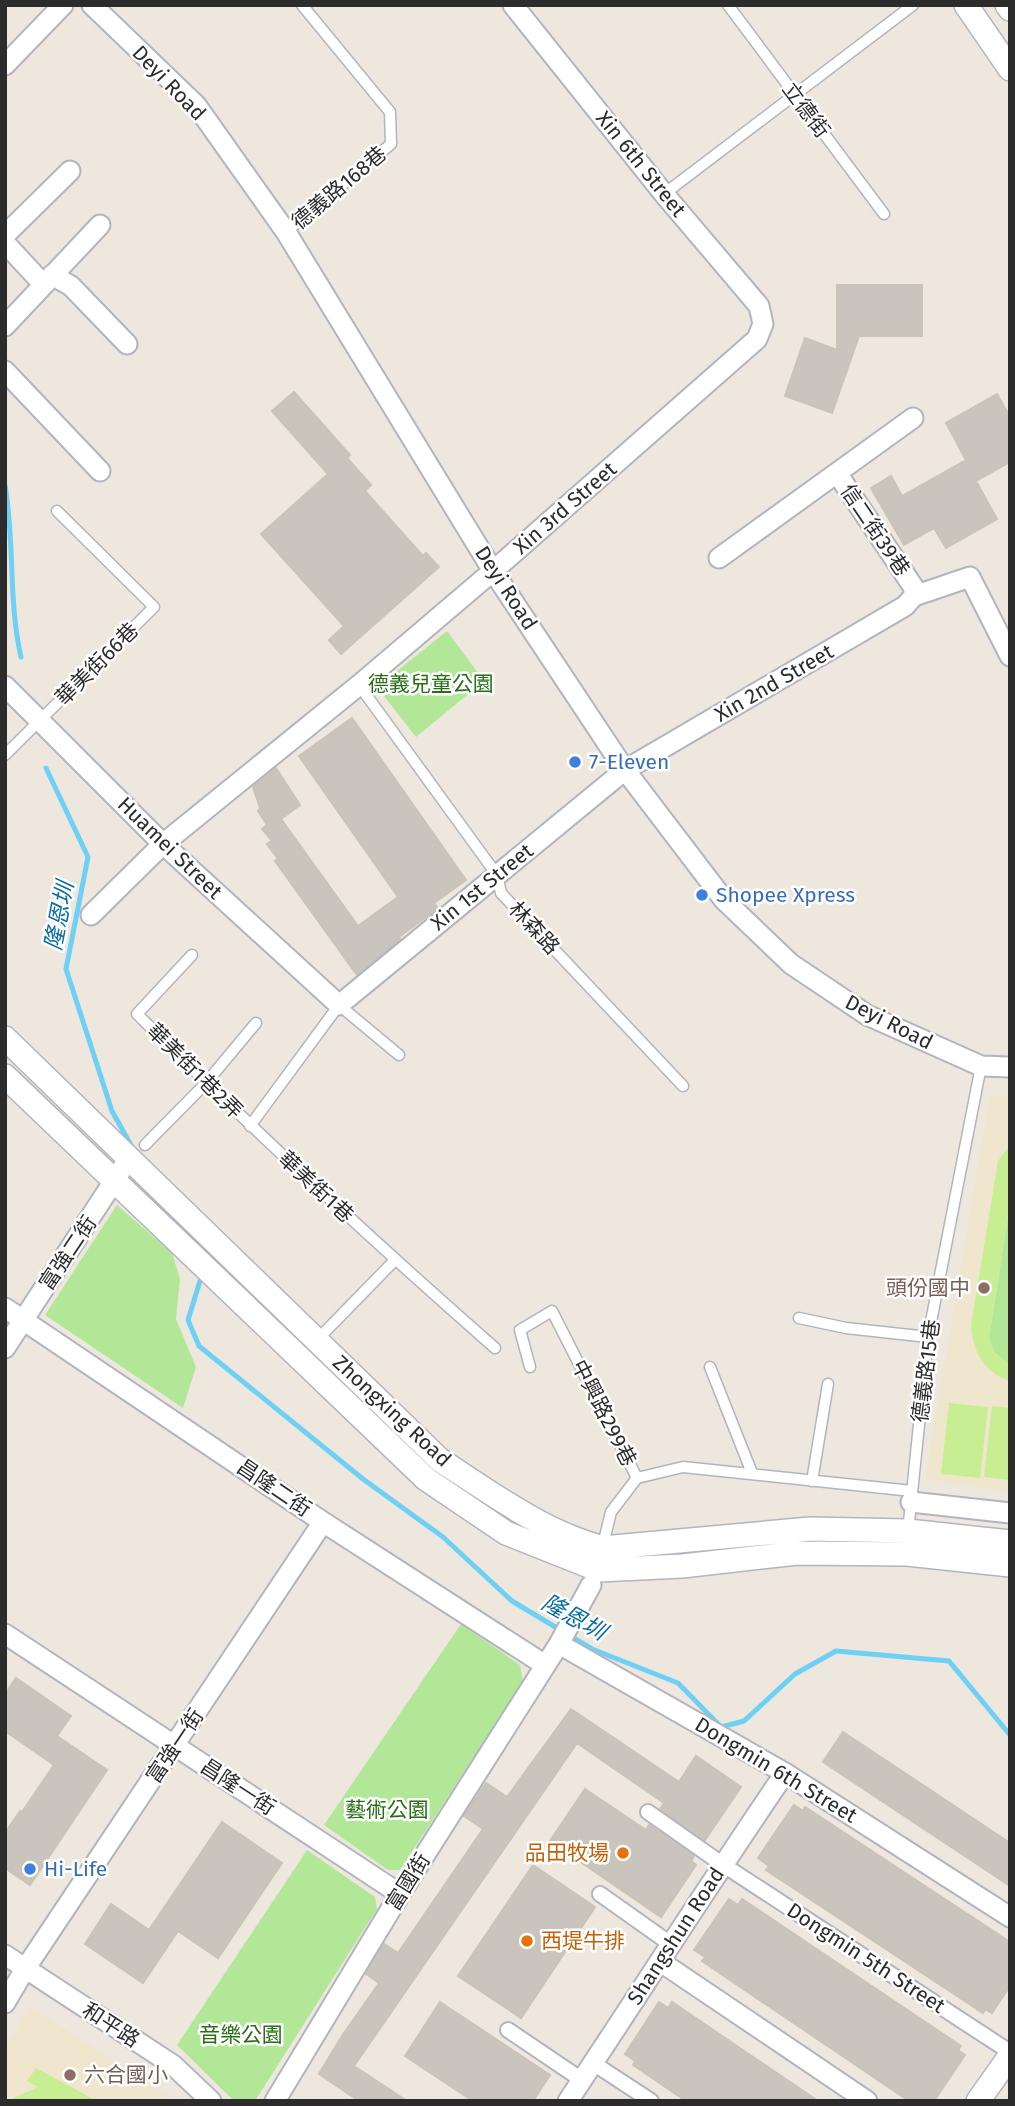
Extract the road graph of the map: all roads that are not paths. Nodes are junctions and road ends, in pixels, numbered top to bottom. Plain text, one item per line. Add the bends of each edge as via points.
1 (63, 5) edge
2 (92, 5) edge
3 (302, 5) edge
4 (513, 5) edge
5 (728, 5) edge
6 (913, 5) edge
7 (966, 5) edge
8 (1006, 56) edge
9 (5, 65) edge
10 (794, 94) junction
11 (70, 171) dead end
12 (664, 194) junction
13 (884, 214) dead end
14 (100, 225) dead end
15 (286, 232) junction
16 (5, 235) edge
17 (5, 243) edge
18 (47, 279) junction
19 (763, 324) joint
20 (5, 326) edge
21 (127, 344) dead end
22 (5, 371) edge
23 (913, 418) dead end
24 (100, 471) dead end
25 (837, 473) junction
26 (57, 511) dead end
27 (719, 558) dead end
28 (493, 571) junction
29 (914, 592) junction
30 (1010, 656) edge
31 (359, 685) junction
32 (5, 686) edge
33 (41, 721) junction
34 (5, 755) edge
35 (625, 770) junction
36 (163, 844) junction
37 (496, 875) junction
38 (91, 915) dead end
39 (192, 955) dead end
40 (339, 1005) junction
41 (256, 1023) dead end
42 (5, 1038) edge
43 (399, 1055) dead end
44 (981, 1066) junction
45 (1010, 1067) edge
46 (5, 1076) edge
47 (206, 1083) junction
48 (683, 1086) dead end
49 (250, 1126) junction
50 (137, 1152) junction
51 (114, 1183) junction
52 (395, 1260) junction
53 (5, 1308) edge
54 (799, 1318) dead end
55 (23, 1320) junction
56 (928, 1337) junction
57 (317, 1340) junction
58 (5, 1348) edge
59 (495, 1348) dead end
60 (530, 1367) dead end
61 (710, 1367) dead end
62 (828, 1384) dead end
63 (752, 1473) junction
64 (637, 1478) junction
65 (812, 1481) junction
66 (911, 1497) junction
67 (1010, 1513) edge
68 (323, 1521) junction
69 (908, 1531) junction
70 (1010, 1542) edge
71 (907, 1554) junction
72 (1010, 1565) edge
73 (598, 1568) junction
74 (5, 1634) edge
75 (560, 1641) junction
76 (545, 1665) junction
77 (175, 1746) junction
78 (785, 1773) junction
79 (649, 1812) dead end
80 (722, 1864) junction
81 (400, 1894) junction
82 (600, 1894) dead end
83 (1010, 1917) edge
84 (672, 1945) junction
85 (5, 1955) edge
86 (661, 1962) junction
87 (25, 1969) junction
88 (5, 2003) edge
89 (508, 2030) dead end
90 (1010, 2054) edge
91 (593, 2063) junction
92 (582, 2080) junction
93 (211, 2101) edge
94 (275, 2101) edge
95 (568, 2101) edge
96 (651, 2101) edge
97 (867, 2101) edge
98 (978, 2101) edge

1 - 9 street
2 - 15 street, Deyi Road via 196,105
3 - 15 lane, 德義路168巷 via 390,112 391,144
4 - 12 street, Xin 6th Street
5 - 10 lane, 立德街
6 - 10 lane
7 - 8 street
10 - 12 lane
10 - 13 lane, 立德街
11 - 16 street
12 - 19 street, Xin 6th Street via 759,306
14 - 18 street
15 - 28 street, Deyi Road
17 - 18 street
18 - 20 street
18 - 21 street via 71,286
19 - 28 street, Xin 3rd Street via 757,339
22 - 24 street
23 - 25 street
25 - 27 street
25 - 29 street, 信二街39巷
26 - 33 lane, 華美街66巷 via 154,607
28 - 31 street, Xin 3rd Street
28 - 35 street, Deyi Road
29 - 30 street, Xin 2nd Street via 970,577
29 - 35 street, Xin 2nd Street via 905,606
31 - 36 street, Xin 3rd Street
31 - 37 lane, 林森路
32 - 33 street, Huamei Street
33 - 34 lane, 華美街66巷
33 - 36 street, Huamei Street
35 - 37 street, Xin 1st Street
35 - 44 street, Deyi Road via 724,900 791,964 867,1015
36 - 38 street, Xin 3rd Street
36 - 40 street, Huamei Street
37 - 40 street, Xin 1st Street
37 - 48 lane, 林森路 via 501,893
39 - 47 lane, 華美街1巷2弄 via 137,1014
40 - 43 lane
40 - 49 lane
41 - 47 lane
42 - 50 street, Zhongxing Road
44 - 45 street, Deyi Road
44 - 56 lane, 德義路15巷
46 - 51 street, Zhongxing Road
47 - 49 lane, 華美街1巷2弄
47 - 50 lane
49 - 52 lane, 華美街1巷
50 - 51 street, 富強二街
50 - 57 street, Zhongxing Road
51 - 55 street, 富強二街
51 - 73 street, Zhongxing Road via 426,1479 506,1533
52 - 57 lane
52 - 59 lane, 華美街1巷
53 - 55 street, 昌隆二街
54 - 56 lane
55 - 58 street, 富強二街
55 - 68 street, 昌隆二街
56 - 66 lane, 德義路15巷
57 - 73 street, Zhongxing Road via 440,1460 520,1511 580,1541
60 - 64 lane, 中興路299巷 via 520,1329 552,1311
61 - 63 lane
62 - 65 lane
63 - 64 lane via 683,1467
63 - 65 lane
64 - 73 lane, 中興路299巷 via 611,1512
65 - 66 lane
66 - 67 street
66 - 69 lane, 德義路15巷
68 - 76 street, 昌隆二街
68 - 77 street, 富強一街
69 - 70 street, Zhongxing Road
69 - 71 lane, 德義路15巷
69 - 73 street, Zhongxing Road via 810,1529
71 - 72 street, Zhongxing Road
71 - 73 street, Zhongxing Road via 797,1553 682,1566
73 - 75 street
74 - 77 street, 昌隆一街
75 - 76 street
75 - 78 street, Dongmin 6th Street
76 - 81 street, 富國街
77 - 81 street, 昌隆一街
77 - 87 street, 富強一街
78 - 80 street, Shangshun Road
78 - 83 street, Dongmin 6th Street
79 - 80 street, Dongmin 5th Street
80 - 84 street, Shangshun Road
80 - 90 street, Dongmin 5th Street
81 - 94 street, 富國街
82 - 84 street
84 - 86 street, Shangshun Road
85 - 87 street, 和平路
86 - 91 street, Shangshun Road
86 - 97 street
87 - 88 street, 富強一街
87 - 93 street, 和平路 via 173,2065
89 - 92 street
90 - 98 street
91 - 92 street, Shangshun Road
91 - 96 street
92 - 95 street, Shangshun Road

